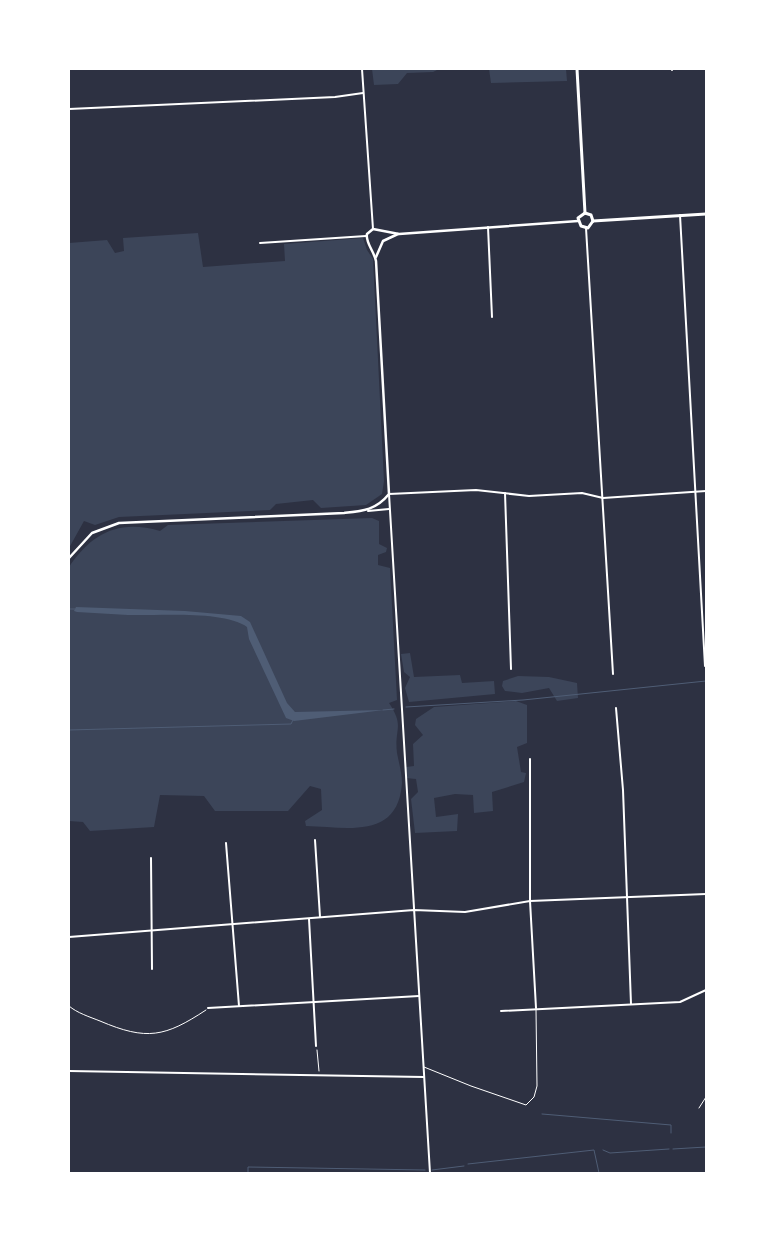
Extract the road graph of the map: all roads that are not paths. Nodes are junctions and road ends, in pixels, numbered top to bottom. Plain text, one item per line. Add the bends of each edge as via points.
1 (362, 69) edge
2 (577, 69) edge
3 (363, 93) junction
4 (69, 109) edge
5 (585, 213) junction
6 (706, 214) edge
7 (680, 215) junction
8 (578, 221) junction
9 (593, 221) junction
10 (488, 226) junction
11 (586, 228) junction
12 (374, 229) junction
13 (380, 230) junction
14 (399, 234) junction
15 (366, 236) junction
16 (383, 241) junction
17 (260, 243) dead end
18 (380, 244) junction
19 (370, 245) junction
20 (376, 261) junction
21 (492, 317) dead end
22 (706, 491) edge
23 (505, 492) junction
24 (695, 492) junction
25 (389, 494) junction
26 (603, 498) junction
27 (389, 510) junction
28 (368, 511) junction
29 (69, 558) edge
30 (705, 666) edge
31 (511, 669) dead end
32 (613, 674) dead end
33 (616, 708) dead end
34 (530, 759) dead end
35 (315, 840) dead end
36 (226, 843) dead end
37 (151, 858) dead end
38 (706, 894) edge
39 (625, 897) junction
40 (530, 902) junction
41 (414, 910) junction
42 (320, 917) junction
43 (309, 919) junction
44 (233, 925) junction
45 (151, 930) junction
46 (69, 936) edge
47 (152, 969) dead end
48 (706, 990) edge
49 (420, 996) junction
50 (314, 1004) junction
51 (631, 1004) junction
52 (239, 1006) junction
53 (208, 1008) road end
54 (536, 1008) junction
55 (501, 1011) dead end
56 (316, 1046) road end
57 (424, 1066) junction
58 (69, 1071) edge
59 (424, 1077) junction
60 (706, 1097) edge
61 (699, 1108) dead end
62 (430, 1173) edge

1 - 3 street
2 - 5 main road
3 - 4 street
3 - 12 street
5 - 8 main road
5 - 9 main road via 591,215
6 - 7 main road
7 - 9 main road
7 - 24 street
8 - 10 street
8 - 11 main road
9 - 11 main road
10 - 14 street
10 - 21 street
11 - 26 street
12 - 13 street
12 - 15 street
13 - 14 street
13 - 16 street
14 - 16 street
15 - 17 street
15 - 19 street
16 - 18 street
18 - 19 street
18 - 20 street
19 - 20 street
20 - 25 street
22 - 24 street
23 - 25 street
23 - 26 street via 529,496 582,493
23 - 31 street
24 - 26 street
24 - 30 street
25 - 27 street
25 - 28 street
26 - 32 street
27 - 28 street
27 - 41 street
28 - 29 street via 119,523 92,532
33 - 39 street via 623,790
34 - 40 street
35 - 42 street
36 - 44 street
37 - 45 street
38 - 39 street
39 - 40 street
39 - 51 street
40 - 41 street via 465,912
40 - 54 street
41 - 42 street
41 - 49 street
42 - 43 street
43 - 44 street
43 - 50 street
44 - 45 street
44 - 52 street
45 - 46 street
45 - 47 street
48 - 51 street via 680,1002
49 - 50 street
49 - 57 street
50 - 52 street
50 - 56 street
51 - 54 street
52 - 53 street
54 - 55 street
54 - 57 lane via 538,1086 534,1098 526,1105
57 - 59 street
58 - 59 street
59 - 62 street
60 - 61 lane

